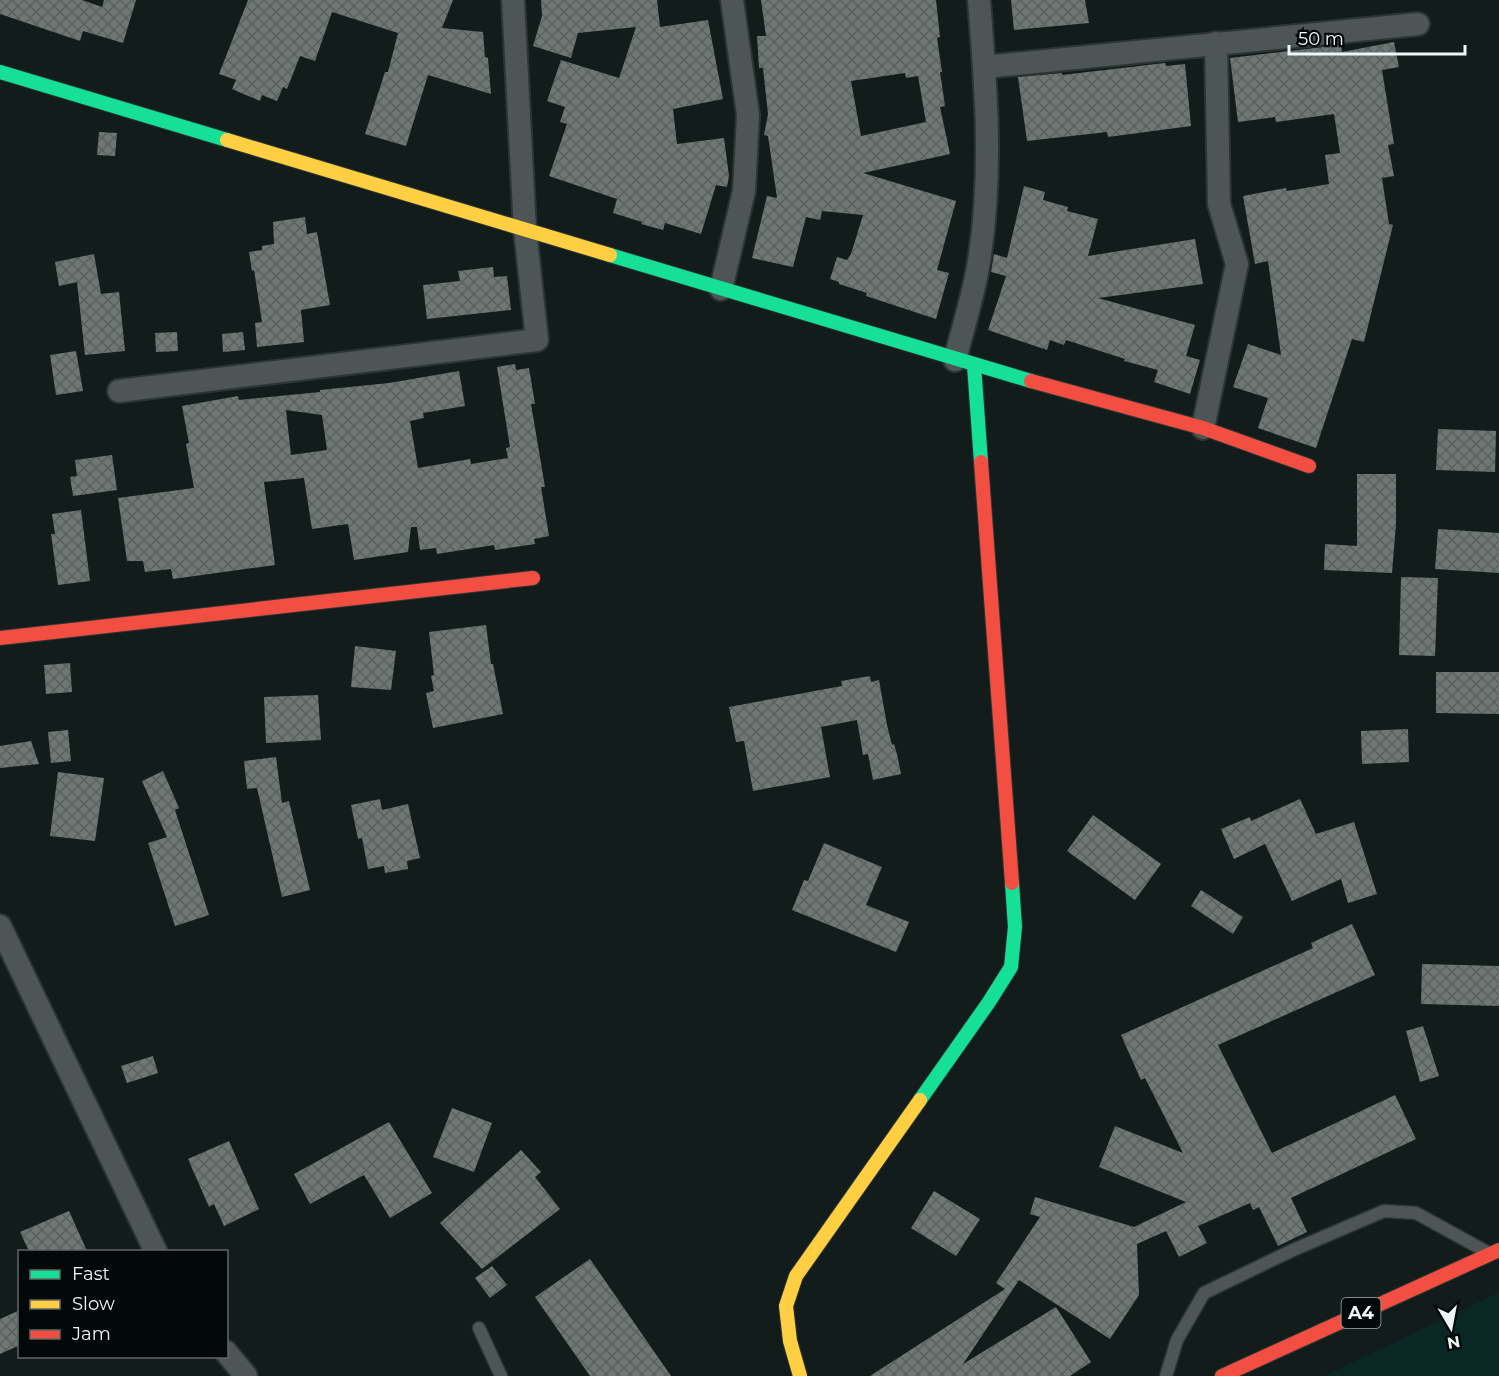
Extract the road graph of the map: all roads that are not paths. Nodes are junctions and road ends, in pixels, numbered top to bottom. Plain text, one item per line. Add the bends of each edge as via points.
1 (513, 0) edge
2 (732, 0) edge
3 (978, 0) edge
4 (1418, 24) dead end
5 (1216, 43) junction
6 (984, 67) junction
7 (0, 72) edge
8 (525, 230) junction
9 (721, 289) junction
10 (965, 363) junction
11 (119, 391) dead end
12 (1203, 428) junction
13 (1309, 466) dead end
14 (533, 578) dead end
15 (0, 638) edge
16 (0, 926) edge
17 (156, 1250) edge
18 (1495, 1252) edge
19 (479, 1328) dead end
20 (228, 1354) edge
21 (246, 1376) edge
22 (501, 1376) edge
23 (800, 1376) edge
24 (1166, 1376) edge
25 (1222, 1376) edge

1 - 8 street
2 - 9 street via 748,115 744,191
3 - 6 street
4 - 5 street
5 - 6 street
5 - 12 street via 1219,204 1237,264
6 - 10 street via 988,147 985,211
7 - 8 street
8 - 9 street
8 - 11 street via 537,340
9 - 10 street
10 - 12 street
10 - 23 street via 1015,927 1011,967 796,1276 786,1306
12 - 13 street
14 - 15 street
16 - 17 street
18 - 24 lane via 1416,1213 1384,1211 1204,1293 1177,1340
18 - 25 street, A4
19 - 22 lane
20 - 21 street

